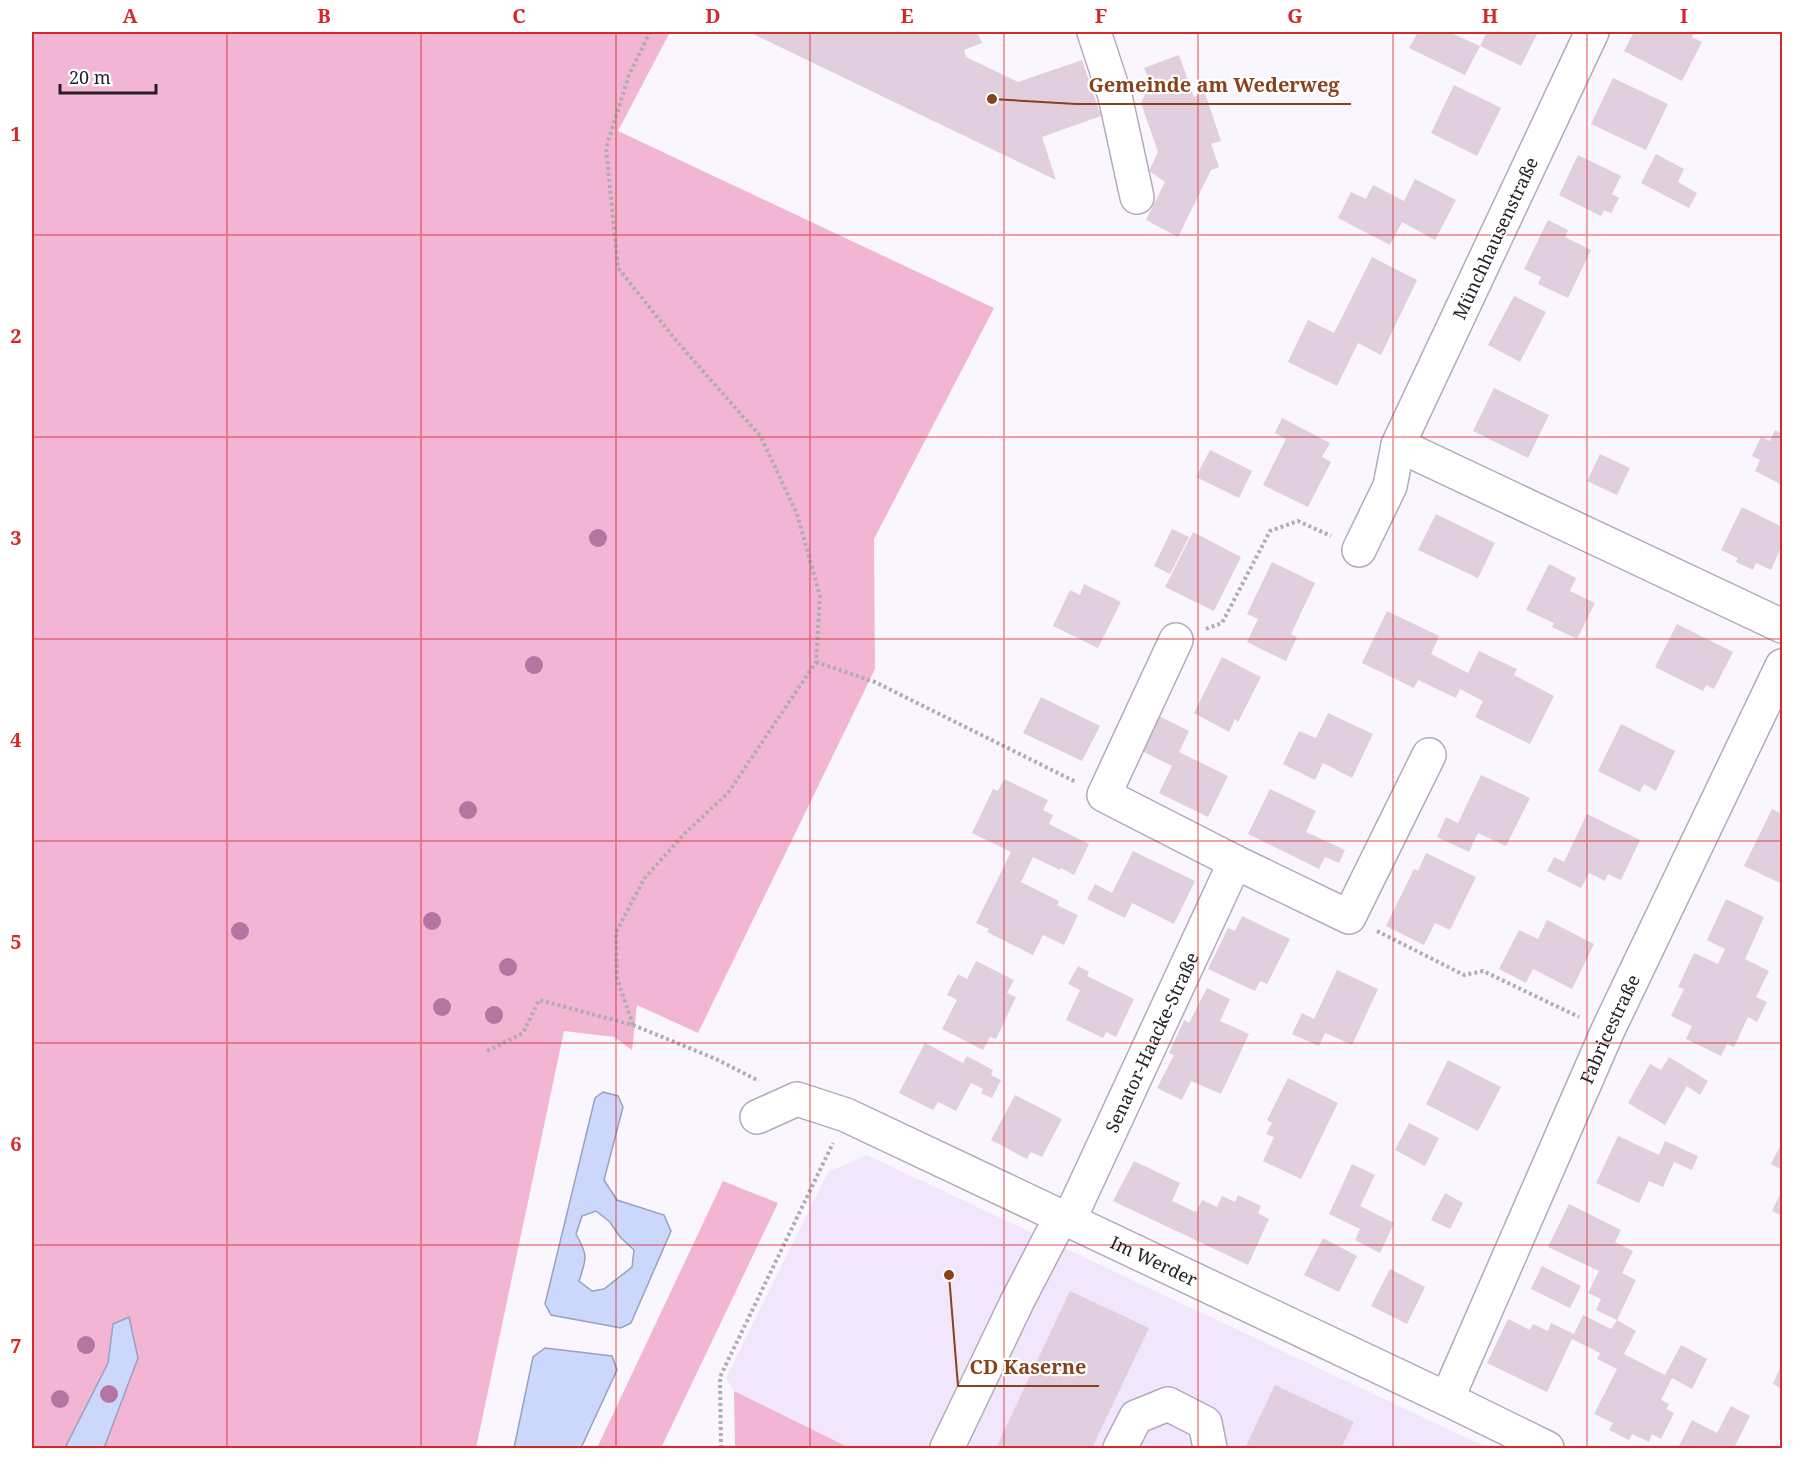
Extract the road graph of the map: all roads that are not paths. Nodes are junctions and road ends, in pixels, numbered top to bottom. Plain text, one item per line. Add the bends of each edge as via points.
1 (1094, 32) edge
2 (1592, 32) edge
3 (1137, 197) dead end
4 (1398, 445) junction
5 (1359, 550) road end
6 (1782, 626) edge
7 (1176, 640) road end
8 (1782, 666) edge
9 (1429, 755) dead end
10 (1234, 862) junction
11 (757, 1117) dead end
12 (1065, 1218) junction
13 (1447, 1399) junction
14 (947, 1449) edge
15 (1120, 1449) edge
16 (1210, 1449) edge
17 (1548, 1449) edge

1 - 3 street via 1115,96
2 - 4 street, Münchhausenstraße
4 - 5 street, Münchhausenstraße via 1390,486
4 - 6 street
7 - 10 street via 1104,795
8 - 13 street, Fabricestraße via 1608,1030
9 - 10 street via 1349,917
10 - 12 street, Senator-Haacke-Straße
11 - 12 street, Im Werder via 797,1099 846,1116
12 - 13 street, Im Werder
12 - 14 street, Senator-Haacke-Straße via 1017,1302
13 - 17 street, Im Werder
15 - 16 street via 1136,1417 1168,1404 1205,1423

